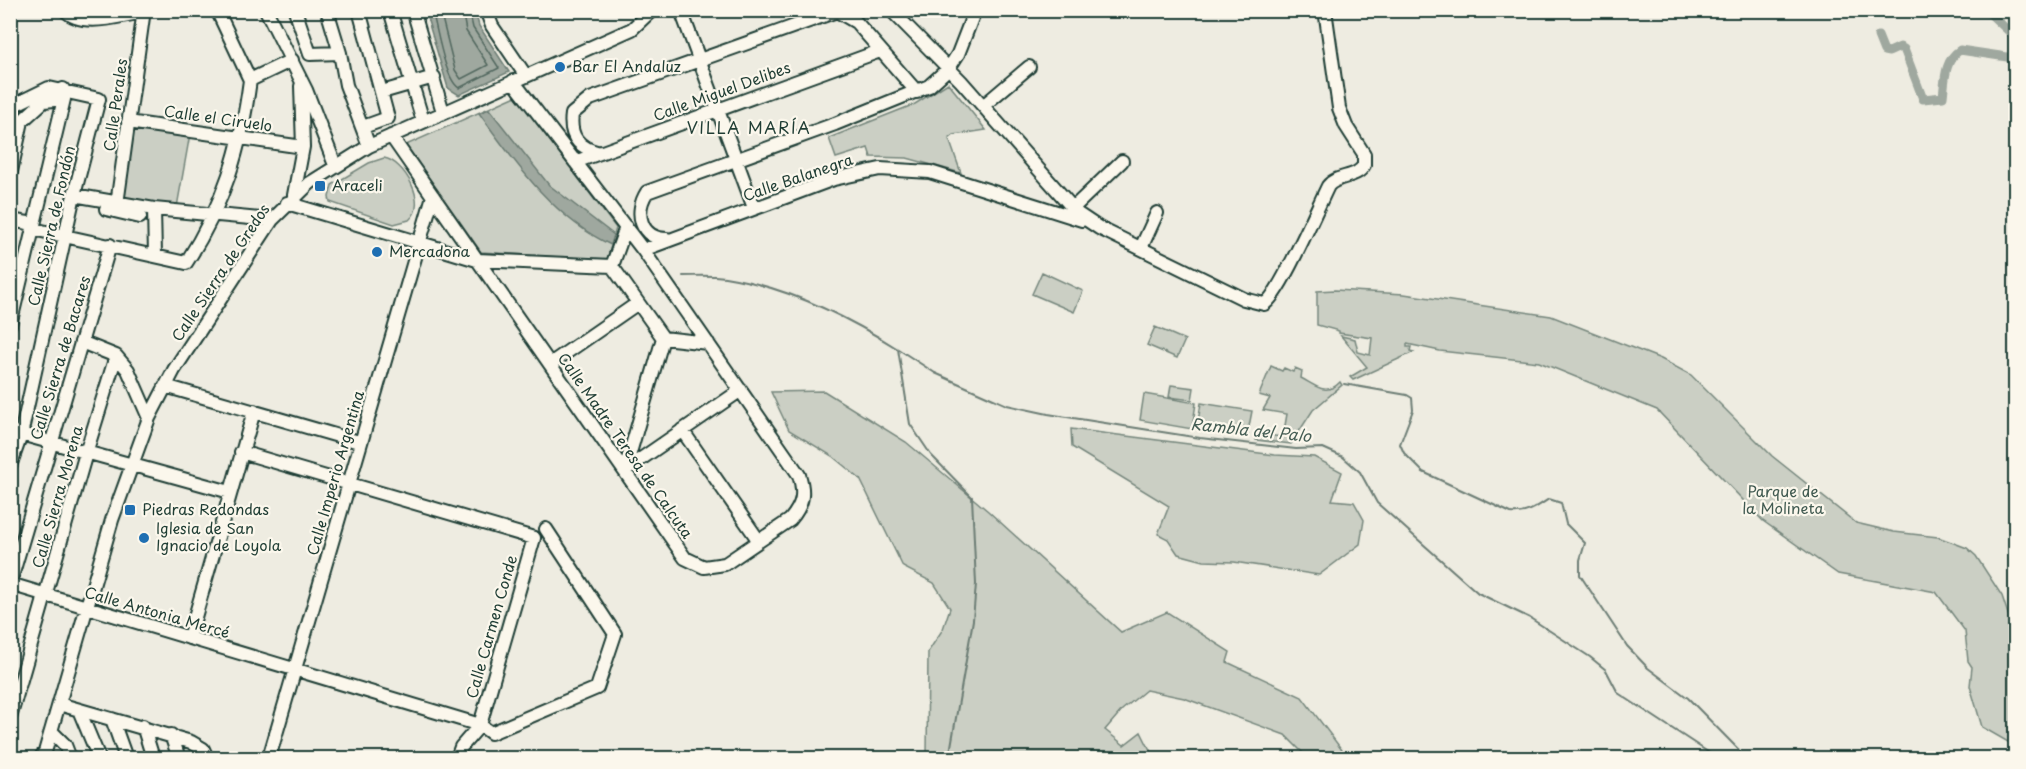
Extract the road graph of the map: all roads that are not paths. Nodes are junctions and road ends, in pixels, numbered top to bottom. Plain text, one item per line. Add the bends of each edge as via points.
1 (65, 10) edge
2 (217, 10) edge
3 (266, 10) edge
4 (296, 10) edge
5 (327, 10) edge
6 (359, 10) edge
7 (390, 10) edge
8 (413, 10) edge
9 (486, 10) edge
10 (652, 10) edge
11 (891, 10) edge
12 (975, 10) edge
13 (1325, 10) edge
14 (144, 11) edge
15 (680, 11) edge
16 (880, 51) junction
17 (340, 53) junction
18 (292, 60) junction
19 (700, 61) junction
20 (1029, 67) dead end
21 (949, 68) junction
22 (526, 76) junction
23 (300, 79) junction
24 (250, 80) junction
25 (513, 81) junction
26 (436, 82) junction
27 (412, 83) junction
28 (382, 92) junction
29 (917, 92) junction
30 (63, 94) junction
31 (460, 105) junction
32 (10, 106) edge
33 (983, 106) junction
34 (717, 109) junction
35 (444, 112) junction
36 (423, 121) junction
37 (128, 122) junction
38 (363, 127) junction
39 (391, 136) junction
40 (241, 137) junction
41 (369, 146) junction
42 (303, 147) junction
43 (600, 153) junction
44 (736, 160) junction
45 (1122, 161) dead end
46 (575, 162) junction
47 (335, 165) junction
48 (1041, 170) junction
49 (10, 176) edge
50 (433, 196) junction
51 (74, 198) junction
52 (290, 199) junction
53 (117, 204) junction
54 (1036, 204) junction
55 (154, 208) junction
56 (754, 208) junction
57 (1073, 208) junction
58 (216, 213) junction
59 (1157, 213) dead end
60 (140, 217) dead end
61 (10, 220) edge
62 (272, 220) junction
63 (33, 226) junction
64 (626, 227) junction
65 (1099, 228) junction
66 (66, 236) junction
67 (672, 238) junction
68 (419, 243) junction
69 (110, 244) junction
70 (1141, 248) junction
71 (643, 250) junction
72 (155, 255) junction
73 (477, 260) junction
74 (612, 267) junction
75 (638, 303) junction
76 (10, 325) edge
77 (663, 338) junction
78 (81, 342) junction
79 (708, 343) junction
80 (116, 356) junction
81 (550, 364) junction
82 (165, 386) junction
83 (741, 390) junction
84 (254, 411) junction
85 (149, 418) junction
86 (682, 430) junction
87 (16, 433) edge
88 (359, 442) junction
89 (51, 443) junction
90 (86, 453) junction
91 (242, 453) junction
92 (131, 465) junction
93 (10, 466) edge
94 (625, 470) junction
95 (349, 482) junction
96 (230, 492) junction
97 (546, 529) dead end
98 (759, 541) junction
99 (10, 584) edge
100 (46, 594) junction
101 (88, 608) junction
102 (189, 638) junction
103 (295, 669) junction
104 (59, 704) junction
105 (79, 710) junction
106 (10, 718) edge
107 (111, 719) junction
108 (480, 724) junction
109 (143, 726) junction
110 (50, 734) junction
111 (171, 735) junction
112 (44, 756) edge
113 (70, 759) edge
114 (99, 759) edge
115 (126, 759) edge
116 (153, 759) edge
117 (179, 759) edge
118 (207, 759) edge
119 (269, 759) edge
120 (457, 759) edge

1 - 14 street via 82,21
2 - 24 street
3 - 18 street
4 - 17 street via 310,54
5 - 17 street
6 - 28 street
7 - 27 street
8 - 26 street
9 - 22 street via 492,26
10 - 22 street, Calle Sierra de Gredos via 632,29
11 - 21 street
12 - 21 street via 969,32
13 - 70 street via 1339,108 1364,154 1364,165 1362,170 1328,186 1268,302 1244,299
14 - 37 street, Calle Perales
15 - 19 street
16 - 19 street via 856,22 837,11
16 - 29 street
16 - 34 street, Calle Miguel Delibes
17 - 38 street via 346,85
18 - 23 street
18 - 24 street
19 - 34 street
19 - 43 street via 579,105 572,114 573,136 582,147
20 - 33 street
21 - 29 street
21 - 33 street
22 - 25 street, Calle Sierra de Gredos
23 - 42 street
23 - 47 street
24 - 40 street
25 - 31 street, Calle Sierra de Gredos
25 - 46 street, Calle Madre Teresa de Calcuta
26 - 27 street
26 - 31 street
26 - 35 street
27 - 28 street
27 - 36 street
28 - 38 street via 388,118
29 - 44 street
30 - 32 street via 49,88
30 - 49 street via 44,101 22,121
30 - 51 street, Calle Sierra de Fondón via 99,99
30 - 63 street
31 - 35 street, Calle Sierra de Gredos
33 - 48 street
34 - 43 street, Calle Miguel Delibes
34 - 44 street
35 - 36 street, Calle Sierra de Gredos
36 - 39 street, Calle Sierra de Gredos
37 - 40 street, Calle el Ciruelo
37 - 53 street, Calle Perales
38 - 41 street
39 - 41 street, Calle Sierra de Gredos
39 - 50 street, Calle Madre Teresa de Calcuta
40 - 42 street, Calle el Ciruelo
40 - 58 street
41 - 47 street, Calle Sierra de Gredos
42 - 52 street
43 - 46 street, Calle Miguel Delibes
44 - 56 street
44 - 67 street via 647,192 640,207 641,223 660,239
45 - 57 street
46 - 64 street, Calle Madre Teresa de Calcuta
47 - 52 street, Calle Sierra de Gredos
48 - 54 street via 1049,193
48 - 57 street
50 - 68 street, Calle Imperio Argentina
50 - 73 street, Calle Madre Teresa de Calcuta
51 - 53 street
51 - 60 street
51 - 66 street, Calle Sierra de Fondón
52 - 62 street, Calle Sierra de Gredos
52 - 68 street
53 - 55 street
54 - 56 street, Calle Balanegra via 930,172 893,168 847,175
54 - 65 street, Calle Balanegra
55 - 58 street
55 - 72 street
56 - 67 street, Calle Balanegra
57 - 65 street
58 - 62 street
58 - 72 street via 186,263
59 - 70 street
61 - 63 street
62 - 82 street, Calle Sierra de Gredos
63 - 66 street
63 - 76 street
64 - 71 street, Calle Madre Teresa de Calcuta
64 - 74 street
65 - 70 street
66 - 69 street
66 - 87 street, Calle Sierra de Fondón
67 - 71 street, Calle Balanegra
68 - 73 street
68 - 88 street, Calle Imperio Argentina
69 - 72 street
69 - 78 street, Calle Sierra de Bacares
71 - 79 street, Calle Madre Teresa de Calcuta
73 - 74 street
73 - 81 street, Calle Madre Teresa de Calcuta
74 - 75 street
75 - 77 street
75 - 81 street
77 - 79 street
77 - 94 street
78 - 80 street
78 - 89 street, Calle Sierra de Bacares
79 - 83 street, Calle Madre Teresa de Calcuta
80 - 85 street via 128,370
80 - 90 street, Calle Sierra Morena
81 - 94 street, Calle Madre Teresa de Calcuta
82 - 84 street
82 - 85 street, Calle Sierra de Gredos
83 - 86 street
83 - 98 street, Calle Madre Teresa de Calcuta via 800,475 803,489 797,513
84 - 88 street
84 - 91 street
85 - 92 street, Calle Sierra de Gredos
86 - 94 street
86 - 98 street
87 - 89 street
87 - 93 street, Calle Sierra de Fondón
88 - 95 street, Calle Imperio Argentina
89 - 90 street
89 - 99 street, Calle Sierra de Bacares
90 - 92 street
90 - 100 street, Calle Sierra Morena
91 - 95 street
91 - 96 street
92 - 96 street
92 - 101 street, Calle Sierra de Gredos
94 - 98 street, Calle Madre Teresa de Calcuta via 685,558 694,564 724,564
95 - 103 street, Calle Imperio Argentina
95 - 108 street, Calle Carmen Conde via 534,538
96 - 102 street
97 - 108 street via 615,634 597,688 491,733
99 - 100 street, Calle Antonia Mercé
100 - 101 street, Calle Antonia Mercé
100 - 106 street, Calle Sierra Morena
101 - 102 street, Calle Antonia Mercé
101 - 104 street, Calle Sierra de Gredos
102 - 103 street, Calle Antonia Mercé
103 - 108 street, Calle Carmen Conde
103 - 119 street, Calle Imperio Argentina
104 - 105 street
104 - 110 street, Calle Sierra de Gredos
105 - 107 street
105 - 114 street
107 - 109 street
107 - 115 street
108 - 120 street via 461,747
109 - 111 street
109 - 116 street
110 - 112 street, Calle Sierra de Gredos
110 - 113 street via 65,745
111 - 117 street
111 - 118 street via 203,749

